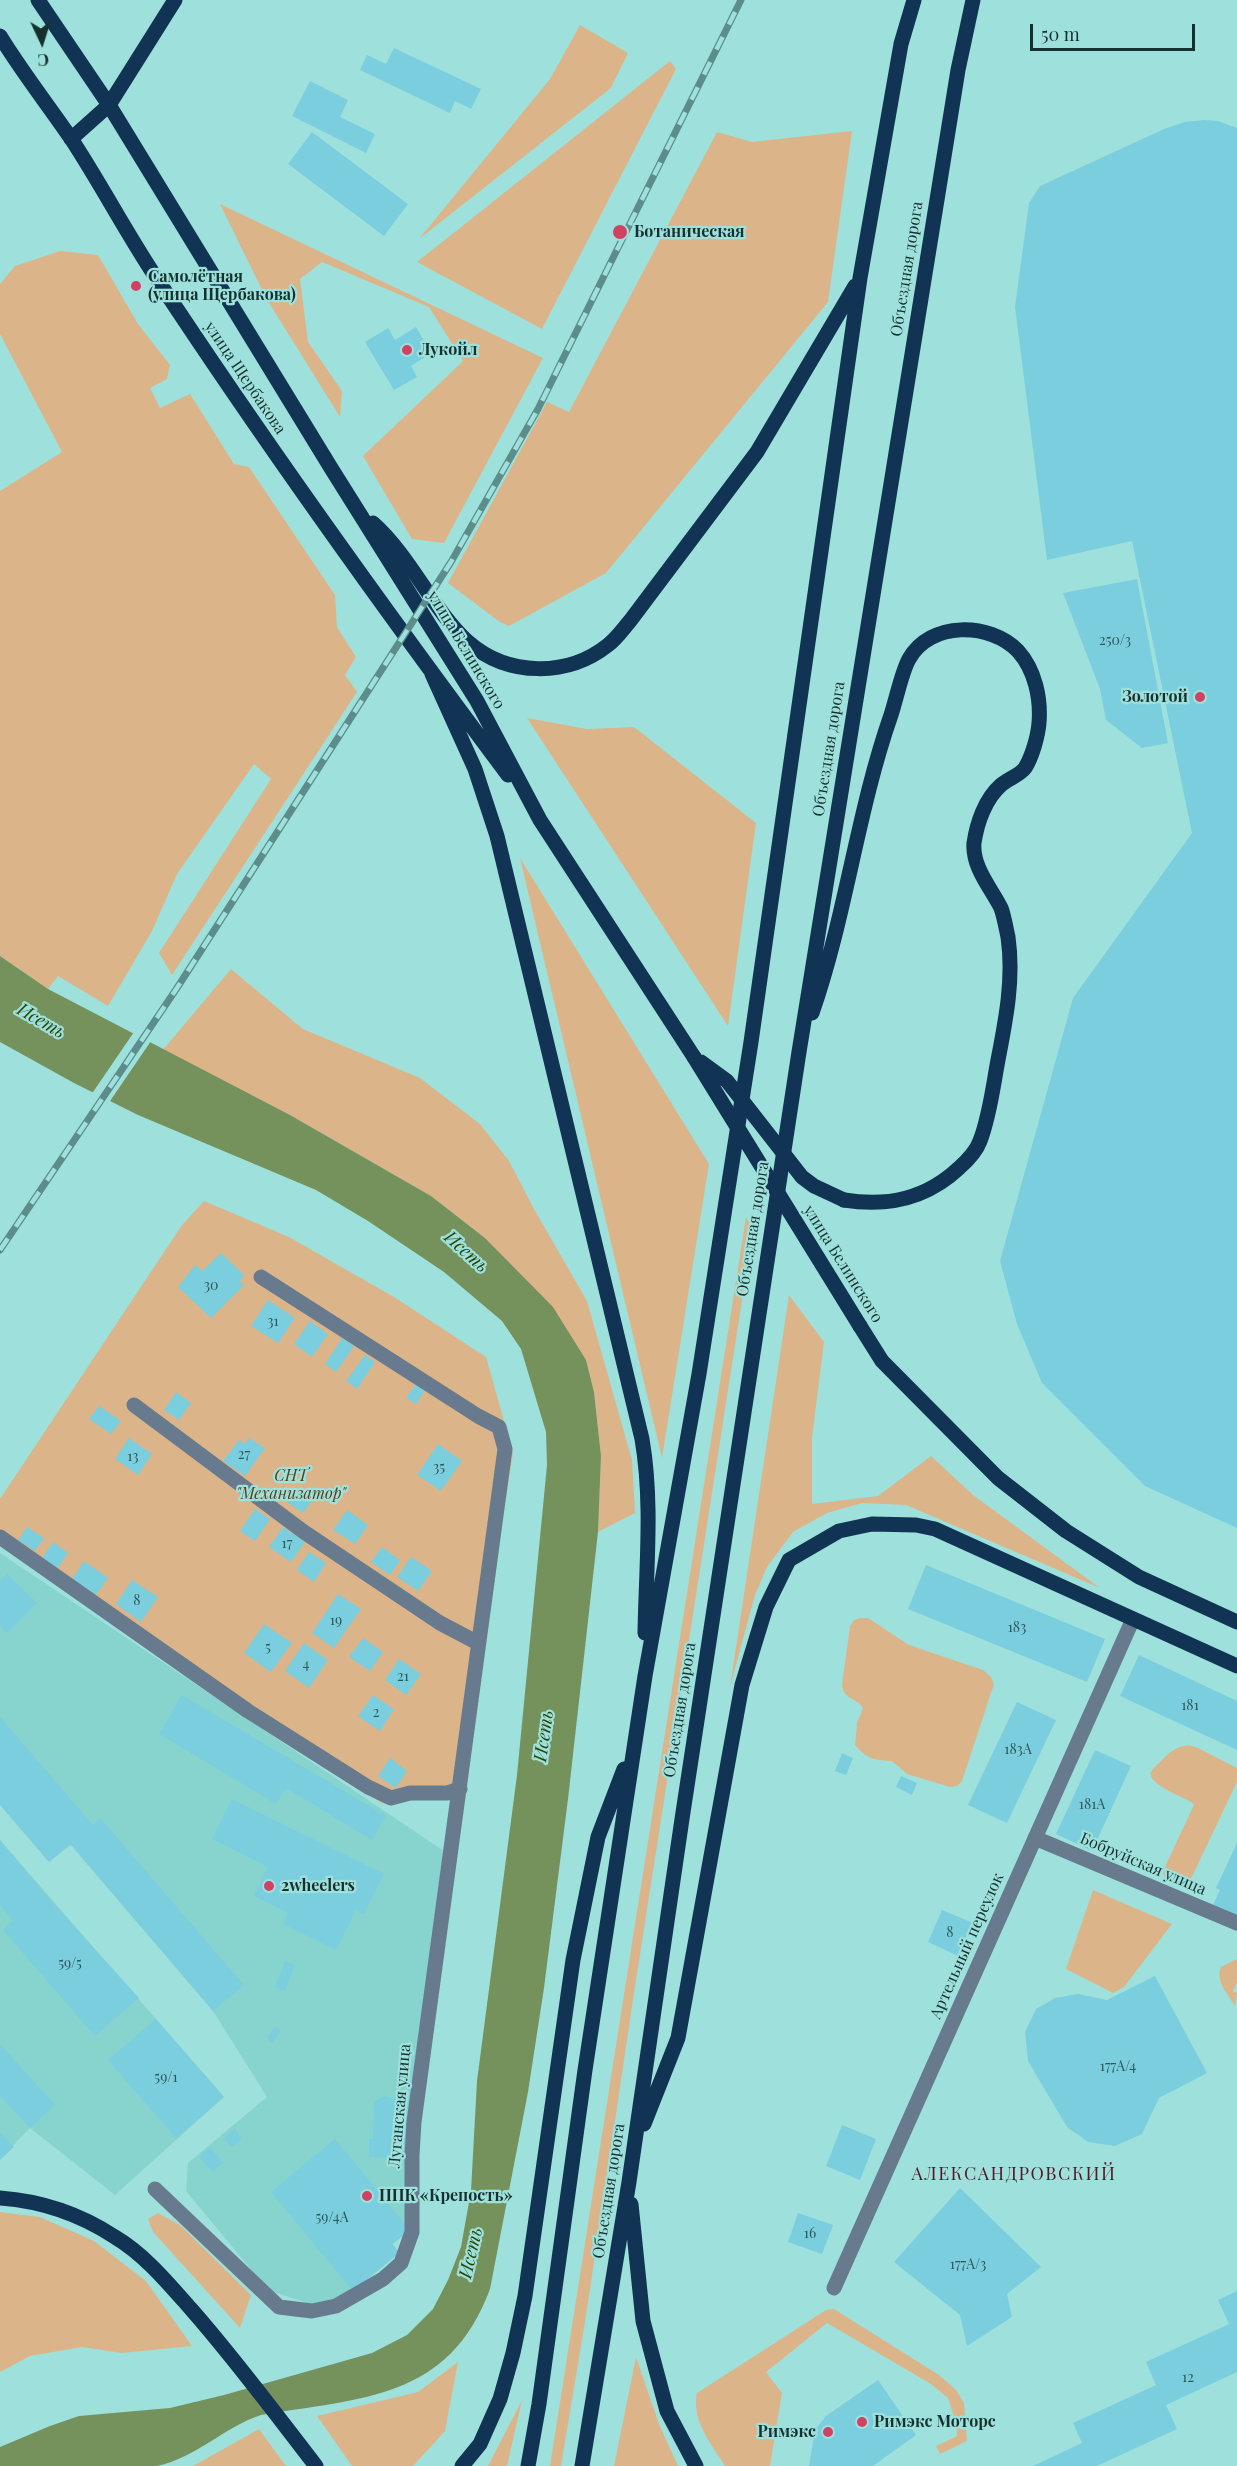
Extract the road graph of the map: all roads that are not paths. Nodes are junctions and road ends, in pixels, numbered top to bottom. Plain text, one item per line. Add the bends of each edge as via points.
1 (38, 0) edge
2 (175, 0) edge
3 (914, 0) edge
4 (973, 0) edge
5 (0, 36) edge
6 (109, 105) junction
7 (71, 139) junction
8 (860, 278) junction
9 (360, 511) junction
10 (432, 674) junction
11 (538, 815) junction
12 (799, 1052) junction
13 (694, 1057) junction
14 (261, 1277) dead end
15 (134, 1406) dead end
16 (0, 1537) edge
17 (1133, 1619) junction
18 (1237, 1622) edge
19 (478, 1643) junction
20 (1237, 1666) edge
21 (645, 1676) junction
22 (635, 1741) junction
23 (460, 1789) junction
24 (1035, 1838) junction
25 (1237, 1923) edge
26 (634, 2150) junction
27 (629, 2182) junction
28 (154, 2189) dead end
29 (0, 2198) edge
30 (834, 2288) dead end
31 (316, 2466) edge
32 (462, 2466) edge
33 (528, 2466) edge
34 (582, 2466) edge
35 (696, 2466) edge

1 - 6 main road, улица Щербакова
2 - 6 main road
3 - 8 main road, Объездная дорога via 901,44
4 - 12 main road, Объездная дорога via 954,93
5 - 7 main road, улица Щербакова
6 - 7 main road
6 - 9 main road, улица Щербакова
7 - 10 main road, улица Щербакова via 155,277 255,426
8 - 9 main road via 757,452 630,621 609,644 571,665 528,669 502,662 469,642 388,537
8 - 21 main road, Объездная дорога via 752,1042
9 - 11 main road, улица Белинского via 477,701
10 - 11 main road, улица Белинского
10 - 21 main road via 475,769 497,836 642,1439 648,1500
11 - 13 main road, улица Белинского
12 - 13 main road, bridge via 828,969 876,758 909,659 926,640 945,631 968,630 995,636 1017,650 1029,668 1040,695 1039,725 1024,769 1000,786 983,810 974,846 981,874 1001,909 1011,964 1001,1046 980,1143 970,1158 945,1181 919,1195 883,1203 844,1200 802,1177 727,1081
12 - 26 main road, Объездная дорога
13 - 18 main road, улица Белинского, bridge via 882,1361 919,1400 998,1478 1066,1531 1140,1577
14 - 19 street, Луганская улица via 499,1427 505,1449
15 - 19 street via 304,1532 440,1623
16 - 23 street via 248,1711 368,1787 391,1797
17 - 20 main road
17 - 24 street, Артельный переулок
17 - 26 main road via 946,1534 916,1525 872,1524 839,1531 789,1560 766,1606 742,1685 678,2038
19 - 23 street, Луганская улица
21 - 22 main road, Объездная дорога
22 - 32 main road via 598,1837 573,1960 525,2296 513,2353 500,2399 480,2444
22 - 33 main road
23 - 28 street, Луганская улица via 414,2122 412,2232 401,2263 383,2279 336,2306 312,2311 279,2307
24 - 25 street, Бобруйская улица
24 - 30 street, Артельный переулок
26 - 27 main road, Объездная дорога
27 - 34 main road, Объездная дорога
27 - 35 main road via 643,2321 667,2411
29 - 31 main road via 58,2208 117,2237 165,2280 217,2339

